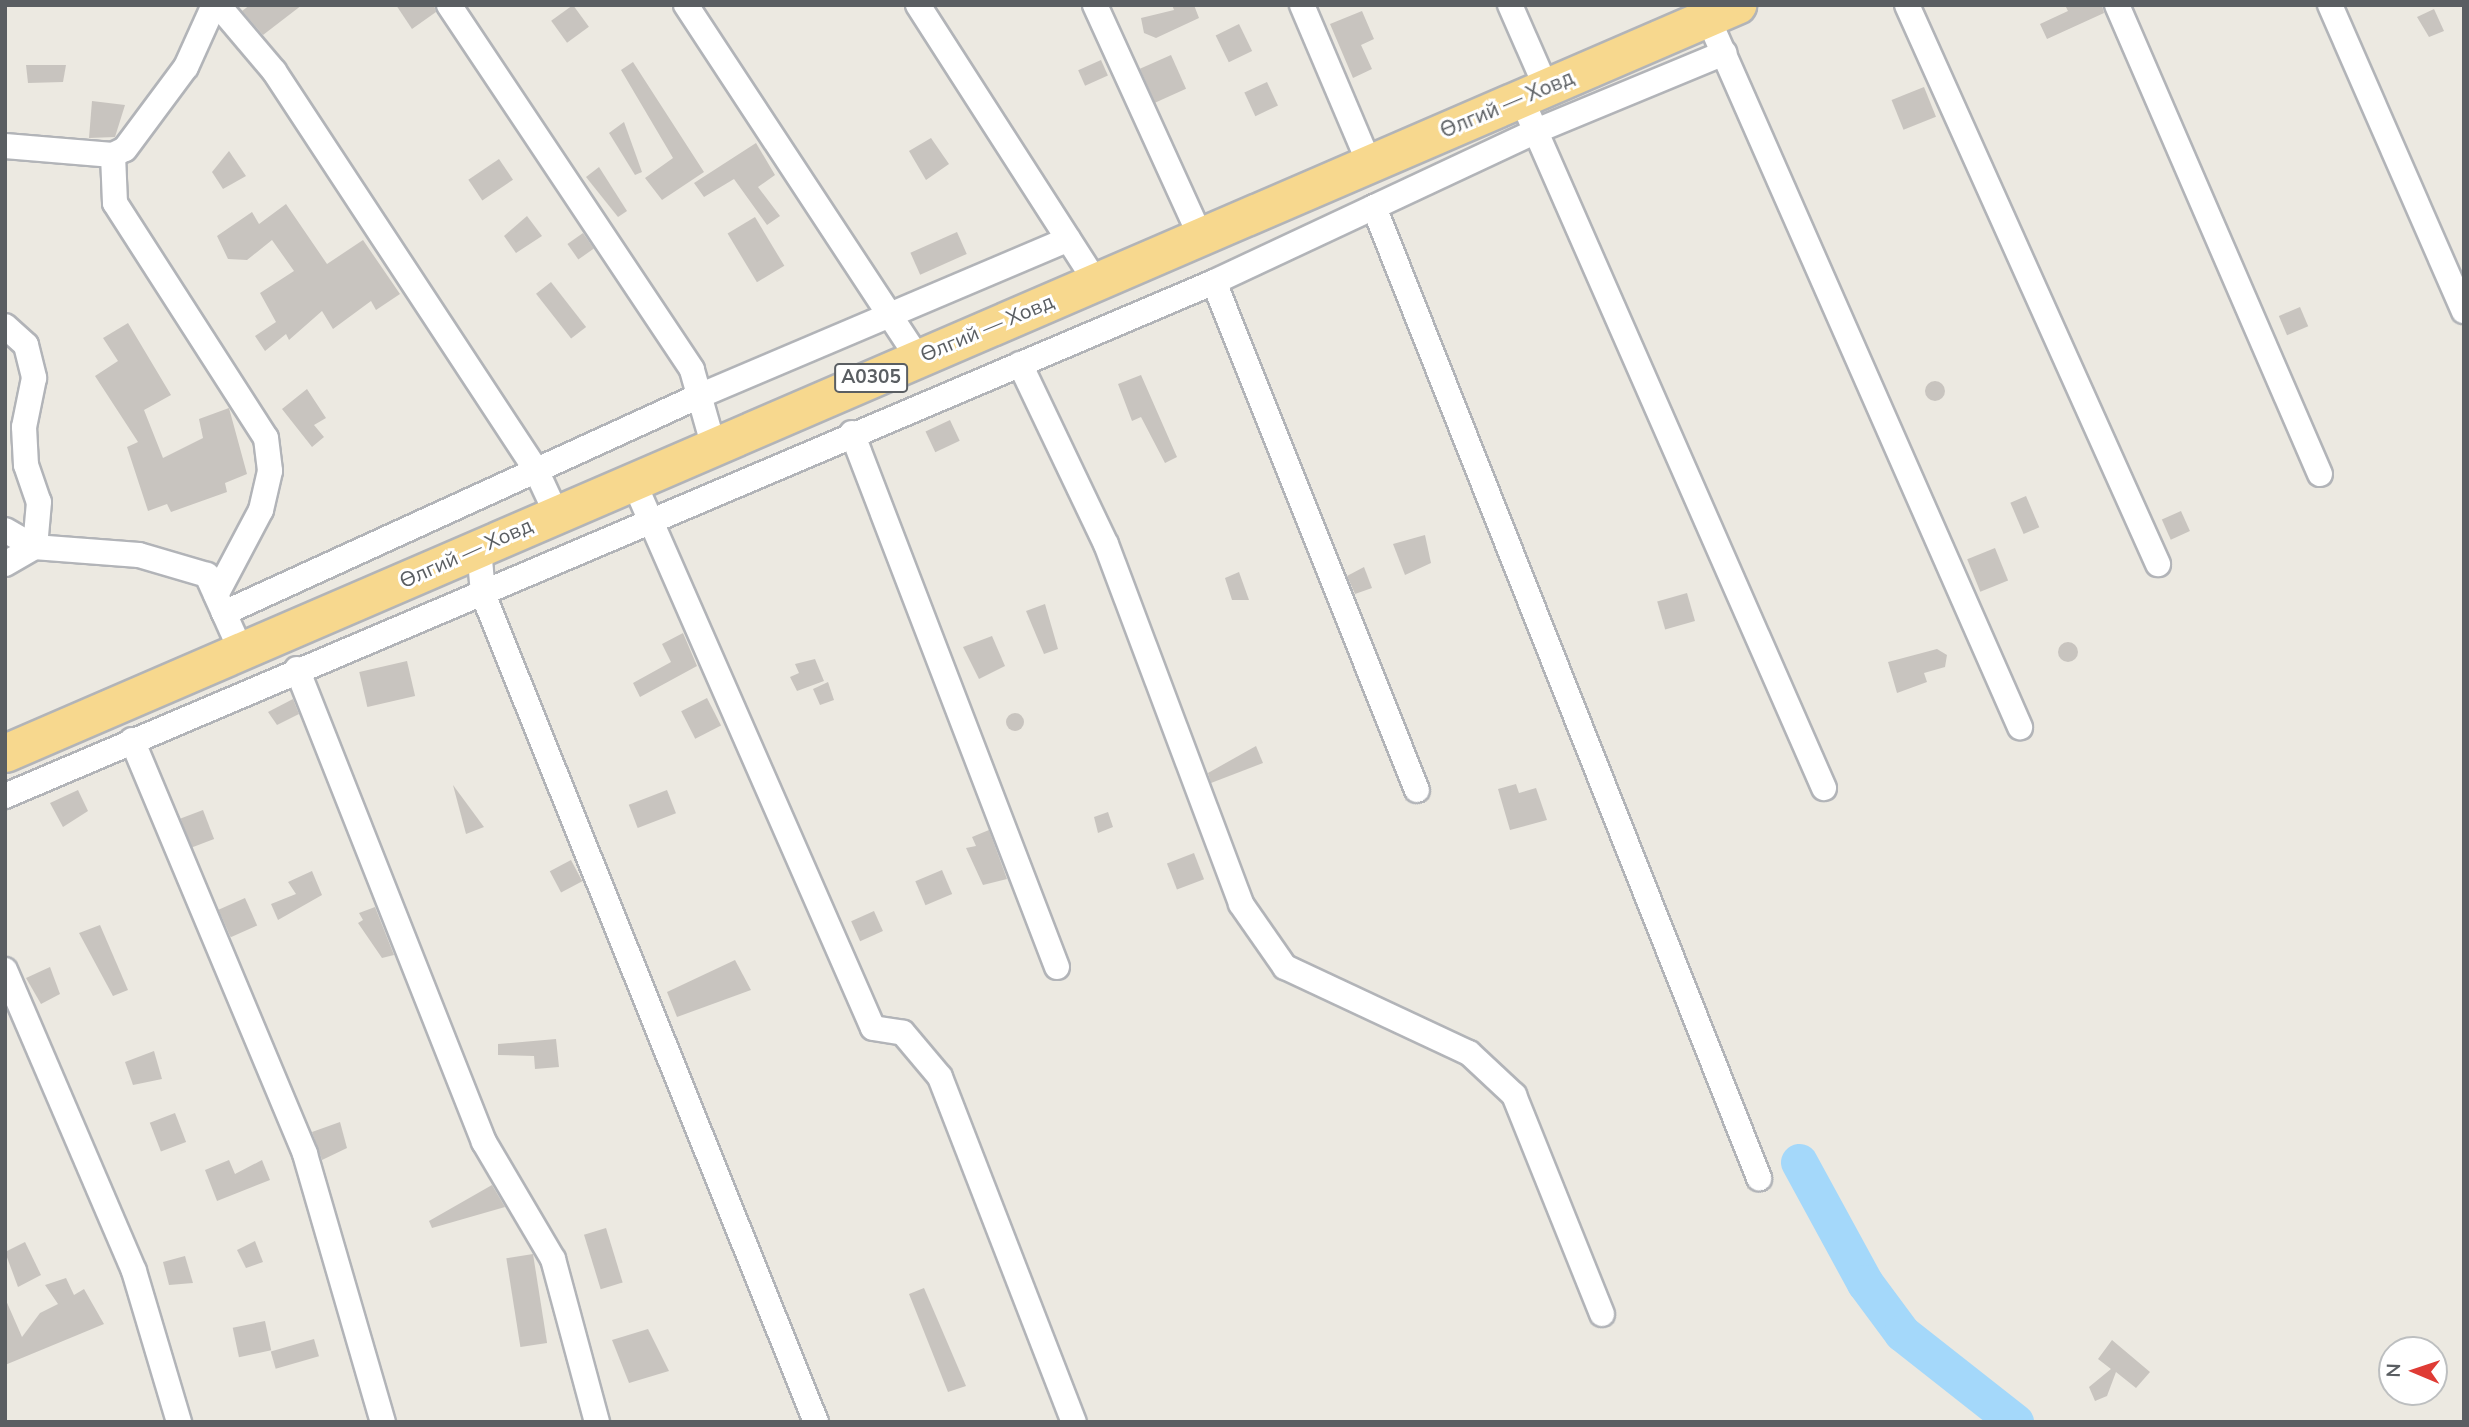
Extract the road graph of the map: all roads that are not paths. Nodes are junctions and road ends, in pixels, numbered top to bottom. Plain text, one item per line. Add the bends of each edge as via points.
1 (216, 5) edge
2 (449, 5) edge
3 (686, 5) edge
4 (918, 5) edge
5 (1095, 5) edge
6 (1302, 5) edge
7 (1510, 5) edge
8 (1907, 5) edge
9 (2117, 5) edge
10 (2330, 5) edge
11 (1723, 10) edge
12 (1724, 53) junction
13 (1534, 92) junction
14 (1536, 131) junction
15 (5, 146) edge
16 (113, 155) junction
17 (1369, 163) junction
18 (1374, 207) junction
19 (1200, 235) junction
20 (1068, 239) junction
21 (1095, 281) junction
22 (1214, 282) junction
23 (2464, 311) edge
24 (894, 318) junction
25 (5, 326) edge
26 (918, 358) junction
27 (1020, 364) junction
28 (699, 396) junction
29 (852, 433) junction
30 (713, 444) junction
31 (536, 470) junction
32 (2320, 474) dead end
33 (632, 478) junction
34 (556, 513) junction
35 (652, 521) junction
36 (5, 530) edge
37 (34, 547) junction
38 (479, 548) junction
39 (5, 564) edge
40 (2158, 564) dead end
41 (483, 594) junction
42 (220, 604) junction
43 (241, 651) junction
44 (297, 669) junction
45 (2020, 727) dead end
46 (131, 740) junction
47 (5, 753) edge
48 (1824, 788) dead end
49 (1417, 790) dead end
50 (5, 796) edge
51 (1057, 967) dead end
52 (5, 970) edge
53 (1759, 1178) dead end
54 (1602, 1314) dead end
55 (179, 1422) edge
56 (383, 1422) edge
57 (597, 1422) edge
58 (816, 1422) edge
59 (1073, 1422) edge

1 - 16 street via 186,67 125,149
1 - 31 street via 274,71
2 - 28 street via 692,370
3 - 24 street
4 - 20 street
5 - 19 street
6 - 17 street
7 - 13 street
8 - 40 street
9 - 32 street
10 - 23 street
11 - 12 street
11 - 13 highway, Өлгий — Ховд / A0305
12 - 14 street
12 - 45 street
13 - 14 street
13 - 17 highway, Өлгий — Ховд / A0305
14 - 18 street
14 - 48 street
15 - 16 street
16 - 42 street via 115,203 266,438 270,471 261,510
17 - 19 highway, Өлгий — Ховд / A0305
18 - 22 street
18 - 53 street
19 - 21 highway, Өлгий — Ховд / A0305
20 - 21 street
20 - 24 street
21 - 26 highway, Өлгий — Ховд / A0305
22 - 27 street
22 - 49 street
24 - 26 street
24 - 28 street
25 - 37 street via 26,345 34,378 24,427 26,465 38,502
26 - 30 highway, Өлгий — Ховд / A0305
27 - 29 street
27 - 54 street via 1106,544 1241,904 1285,967 1469,1053 1514,1095
28 - 30 street
28 - 31 street
29 - 35 street
29 - 51 street
30 - 33 highway, Өлгий — Ховд / A0305
31 - 34 street
31 - 42 street
33 - 34 highway, Өлгий — Ховд / A0305
33 - 35 street
34 - 38 highway, Өлгий — Ховд / A0305
35 - 41 street
35 - 59 street via 873,1028 903,1033 940,1077
36 - 37 street
37 - 39 street
37 - 42 street via 177,564 206,575
38 - 41 street
38 - 43 highway, Өлгий — Ховд / A0305
41 - 44 street
41 - 58 street
42 - 43 street
43 - 47 highway, Өлгий — Ховд / A0305
44 - 46 street
44 - 57 street via 484,1142 553,1259
46 - 50 street
46 - 56 street via 305,1154
52 - 55 street via 134,1271

